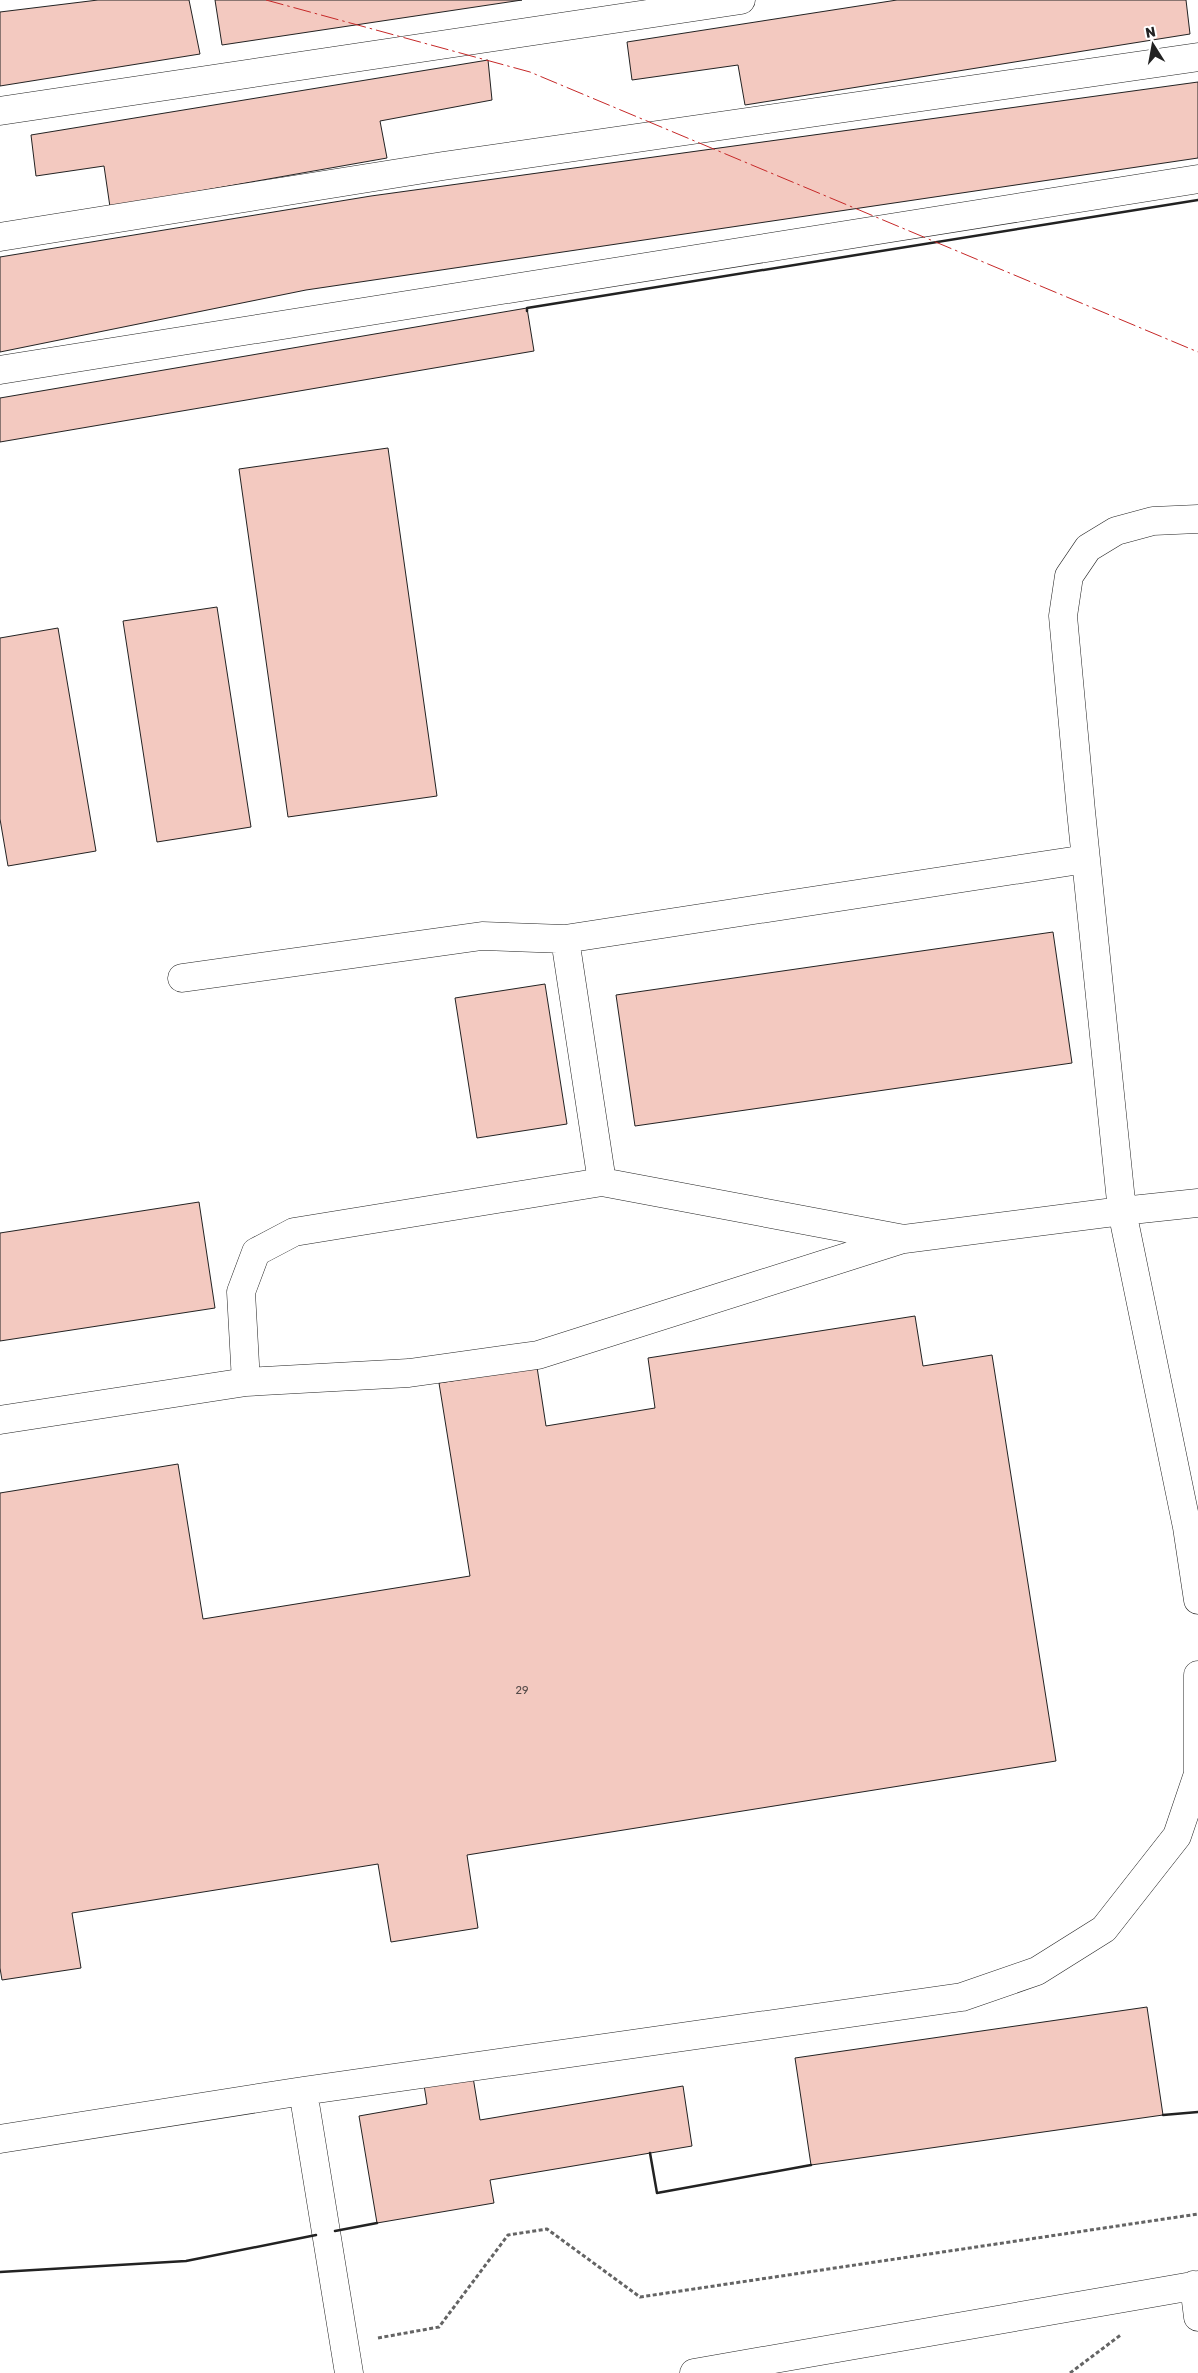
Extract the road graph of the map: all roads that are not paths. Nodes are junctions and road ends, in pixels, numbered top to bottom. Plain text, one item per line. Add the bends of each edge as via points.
1 (741, 0) edge
2 (1198, 57) edge
3 (0, 111) edge
4 (1198, 179) edge
5 (0, 237) edge
6 (0, 370) edge
7 (1198, 519) edge
8 (1086, 858) junction
9 (565, 939) junction
10 (182, 978) dead end
11 (602, 1182) junction
12 (1198, 1203) edge
13 (1122, 1211) junction
14 (904, 1239) junction
15 (246, 1382) junction
16 (0, 1420) edge
17 (1198, 1600) edge
18 (1198, 1675) edge
19 (303, 2091) junction
20 (0, 2138) edge
21 (1196, 2285) edge
22 (1198, 2317) edge
23 (349, 2373) edge
24 (694, 2373) edge

1 - 3 street
2 - 5 street via 453,165
4 - 6 street
7 - 8 street via 1153,521 1116,531 1088,548 1070,576 1063,616
8 - 9 street
8 - 13 street
9 - 10 street via 482,936
9 - 11 street
11 - 14 street
11 - 15 street via 294,1232 256,1252 241,1292
12 - 13 street
13 - 14 street
13 - 17 street via 1187,1527
14 - 15 street via 538,1355 409,1373
15 - 16 street
18 - 19 street via 1198,1774 1177,1836 1104,1929 1037,1971 962,1997
19 - 20 street
19 - 23 street
21 - 22 street
21 - 24 street

